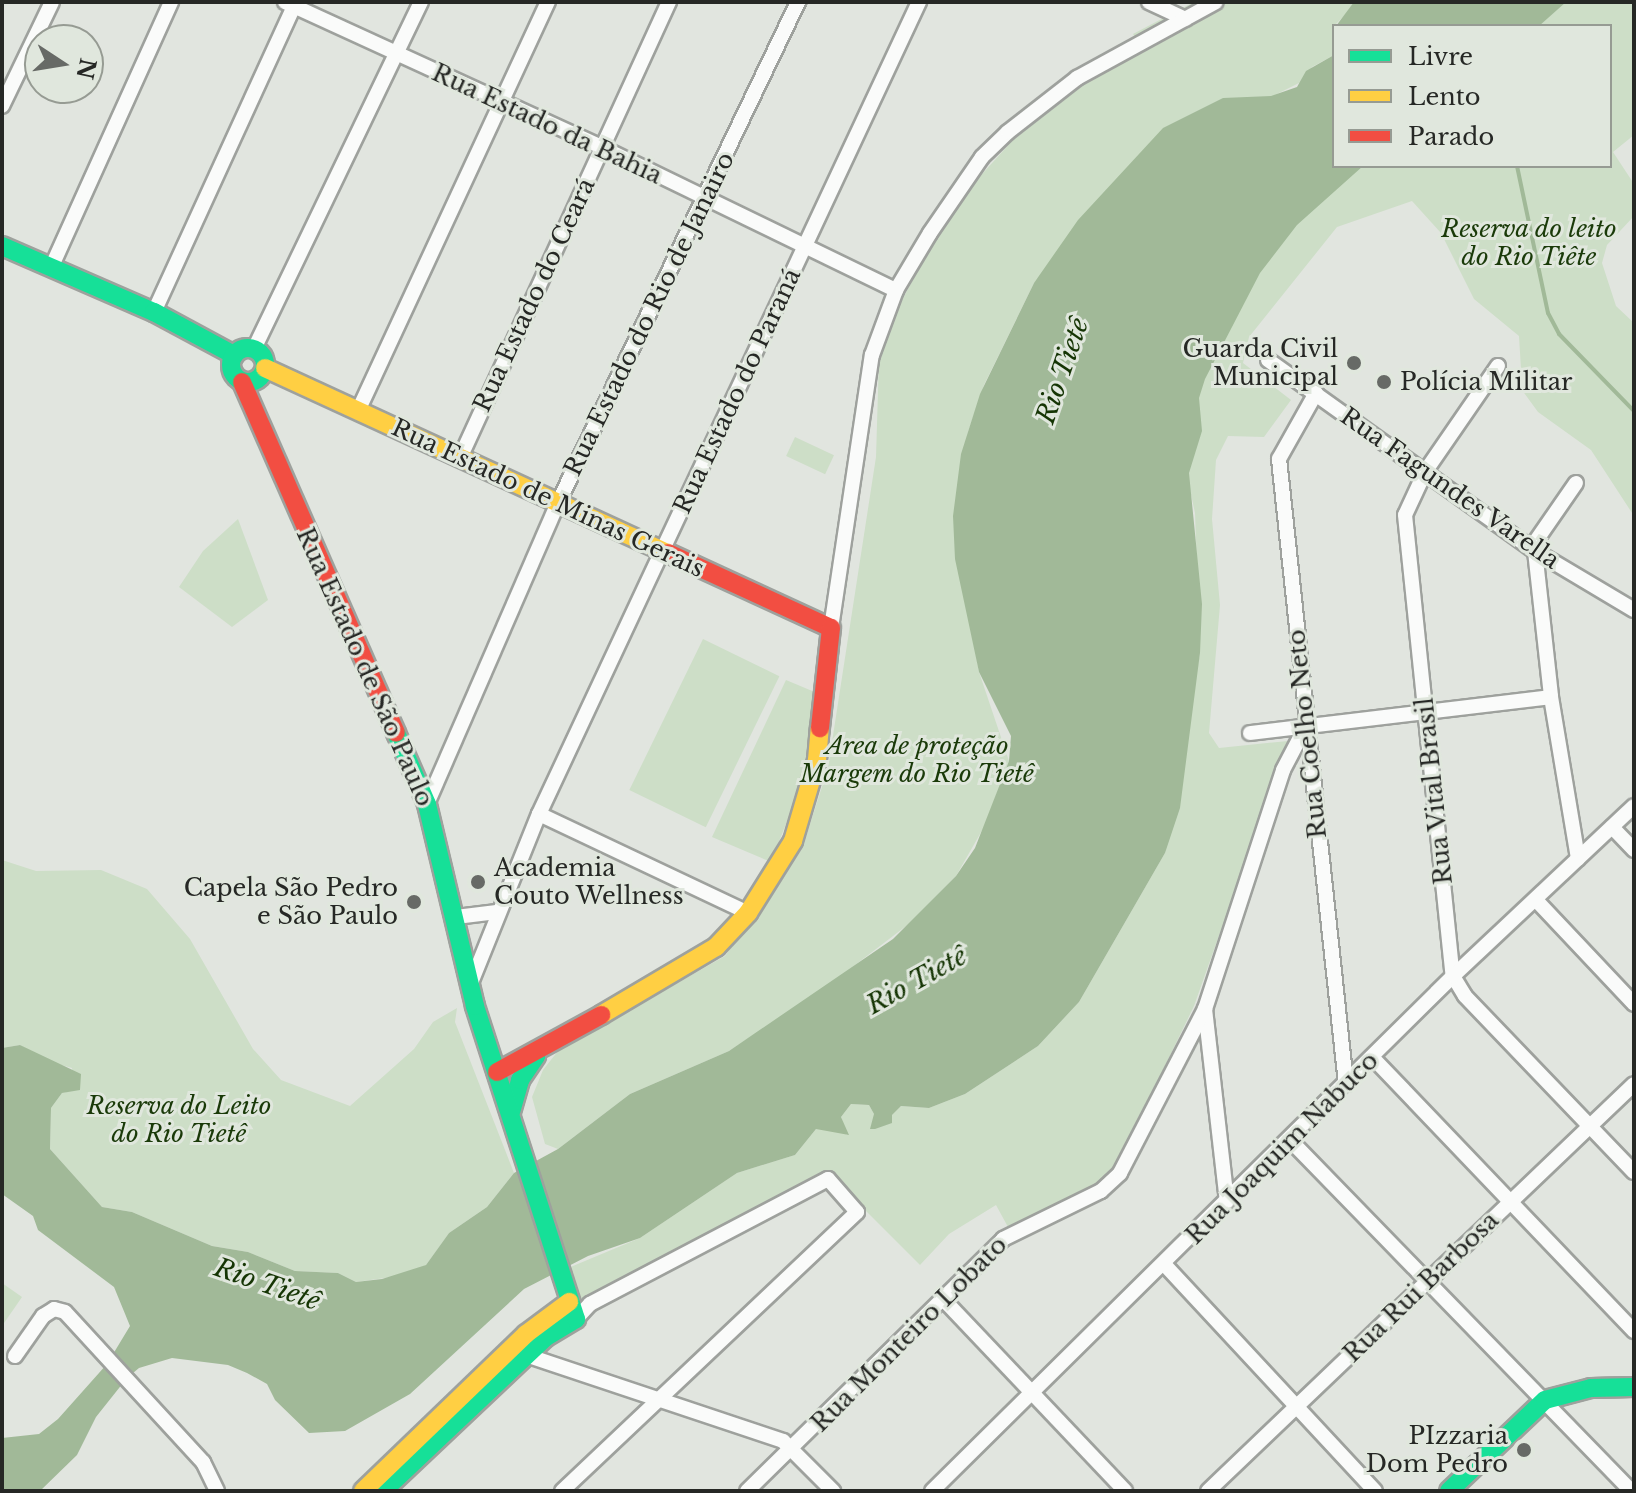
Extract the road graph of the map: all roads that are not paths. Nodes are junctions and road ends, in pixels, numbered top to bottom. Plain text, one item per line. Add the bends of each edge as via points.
1 (52, 2) edge
2 (171, 2) edge
3 (421, 2) edge
4 (548, 2) edge
5 (669, 2) edge
6 (798, 2) edge
7 (919, 2) edge
8 (1149, 2) edge
9 (1216, 2) edge
10 (292, 3) edge
11 (1185, 19) junction
12 (395, 55) junction
13 (501, 103) junction
14 (2, 106) edge
15 (601, 147) junction
16 (704, 198) junction
17 (2, 246) edge
18 (806, 246) junction
19 (51, 268) junction
20 (896, 290) junction
21 (154, 312) junction
22 (254, 349) junction
23 (234, 355) junction
24 (1268, 360) dead end
25 (1498, 366) dead end
26 (265, 368) junction
27 (242, 382) junction
28 (1316, 393) junction
29 (358, 411) junction
30 (460, 458) junction
31 (1425, 472) junction
32 (1576, 483) dead end
33 (558, 503) junction
34 (1533, 549) junction
35 (663, 550) junction
36 (1634, 610) edge
37 (831, 628) junction
38 (1551, 697) junction
39 (1425, 711) junction
40 (1306, 726) junction
41 (1250, 733) dead end
42 (427, 804) junction
43 (1634, 806) edge
44 (539, 814) junction
45 (1612, 827) junction
46 (1634, 850) edge
47 (1578, 859) junction
48 (1536, 900) junction
49 (497, 912) junction
50 (748, 913) junction
51 (456, 917) junction
52 (1453, 976) junction
53 (471, 983) junction
54 (1634, 1004) edge
55 (1205, 1009) junction
56 (544, 1046) junction
57 (1373, 1058) junction
58 (499, 1077) junction
59 (520, 1078) junction
60 (1346, 1084) junction
61 (1634, 1084) edge
62 (510, 1114) junction
63 (1588, 1126) junction
64 (1291, 1141) junction
65 (1634, 1172) edge
66 (1510, 1200) junction
67 (1227, 1202) junction
68 (1164, 1264) junction
69 (1427, 1280) junction
70 (944, 1300) junction
71 (570, 1302) junction
72 (1634, 1331) edge
73 (526, 1355) junction
74 (15, 1356) dead end
75 (1634, 1387) edge
76 (1033, 1394) junction
77 (657, 1400) junction
78 (1545, 1400) junction
79 (1297, 1407) junction
80 (792, 1448) junction
81 (373, 1489) edge
82 (217, 1491) edge
83 (562, 1491) edge
84 (747, 1491) edge
85 (833, 1491) edge
86 (932, 1491) edge
87 (1125, 1491) edge
88 (1208, 1491) edge
89 (1375, 1491) edge
90 (1449, 1491) edge
91 (1631, 1491) edge

1 - 14 street
2 - 19 street
3 - 12 street
4 - 13 street
5 - 15 street, Rua Estado do Ceará
6 - 16 street, Rua Estado do Rio de Janairo
7 - 18 street, Rua Estado do Paraná
8 - 11 street
9 - 11 street
10 - 12 street, Rua Estado da Bahia
10 - 21 street
11 - 20 street via 1077,78 1008,132 956,192
12 - 13 street, Rua Estado da Bahia
12 - 22 street
13 - 15 street, Rua Estado da Bahia
13 - 29 street
15 - 16 street, Rua Estado da Bahia
15 - 30 street, Rua Estado do Ceará
16 - 18 street, Rua Estado da Bahia
16 - 33 street, Rua Estado do Rio de Janairo
17 - 19 street
18 - 20 street, Rua Estado da Bahia
18 - 35 street, Rua Estado do Paraná
19 - 21 street
20 - 37 street via 870,369
21 - 23 street
22 - 23 street
22 - 26 street via 263,356
23 - 27 street via 231,368
24 - 28 street, Rua Fagundes Varella
25 - 31 street, Rua Vital Brasil
26 - 27 street via 259,378
26 - 29 street, Rua Estado de Minas Gerais
27 - 42 street, Rua Estado de São Paulo
28 - 31 street, Rua Fagundes Varella
28 - 40 street, Rua Coelho Neto via 1279,459
29 - 30 street, Rua Estado de Minas Gerais
30 - 33 street, Rua Estado de Minas Gerais
31 - 34 street, Rua Fagundes Varella
31 - 39 street, Rua Vital Brasil via 1405,515
32 - 34 street
33 - 35 street, Rua Estado de Minas Gerais
33 - 42 street, Rua Estado do Rio de Janairo
34 - 36 street, Rua Fagundes Varella
34 - 38 street
35 - 37 street, Rua Estado de Minas Gerais
35 - 44 street, Rua Estado do Paraná
37 - 50 street via 817,760 806,800 793,841
38 - 39 street
38 - 47 street
39 - 40 street
39 - 52 street, Rua Vital Brasil
40 - 41 street
40 - 55 street, Rua Monteiro Lobato via 1283,770
40 - 60 street, Rua Coelho Neto
42 - 51 street, Rua Estado de São Paulo
43 - 45 street, Rua Joaquim Nabuco
44 - 49 street, Rua Estado do Paraná
44 - 50 street
45 - 46 street
45 - 47 street, Rua Joaquim Nabuco
47 - 48 street, Rua Joaquim Nabuco
48 - 52 street, Rua Joaquim Nabuco
48 - 54 street
49 - 51 street
49 - 53 street, Rua Estado do Paraná
50 - 56 street via 716,947 681,970
51 - 53 street, Rua Estado de São Paulo
52 - 57 street, Rua Joaquim Nabuco
52 - 63 street
53 - 58 street, Rua Estado de São Paulo
55 - 67 street
55 - 70 street, Rua Monteiro Lobato via 1112,1183 1013,1232
56 - 58 street
56 - 59 street
57 - 60 street, Rua Joaquim Nabuco
57 - 66 street
58 - 59 street
58 - 62 street, Rua Estado de São Paulo
59 - 62 street
60 - 64 street, Rua Joaquim Nabuco
61 - 63 street, Rua Rui Barbosa
62 - 71 street, Rua Estado de São Paulo
63 - 65 street
63 - 66 street, Rua Rui Barbosa
64 - 67 street, Rua Joaquim Nabuco
64 - 69 street
66 - 69 street, Rua Rui Barbosa
66 - 72 street
67 - 68 street, Rua Joaquim Nabuco
68 - 76 street, Rua Joaquim Nabuco
68 - 79 street
69 - 78 street
69 - 79 street, Rua Rui Barbosa
70 - 76 street
70 - 80 street, Rua Monteiro Lobato
71 - 73 street
71 - 77 street via 590,1304 828,1179 857,1212
71 - 81 street via 526,1334
73 - 77 street
73 - 81 street
74 - 82 street via 54,1309 76,1319 203,1462
75 - 78 street via 1591,1388
76 - 86 street, Rua Joaquim Nabuco
76 - 87 street
77 - 80 street
77 - 83 street
78 - 90 street
78 - 91 street
79 - 88 street, Rua Rui Barbosa
79 - 89 street
80 - 84 street, Rua Monteiro Lobato
80 - 85 street

